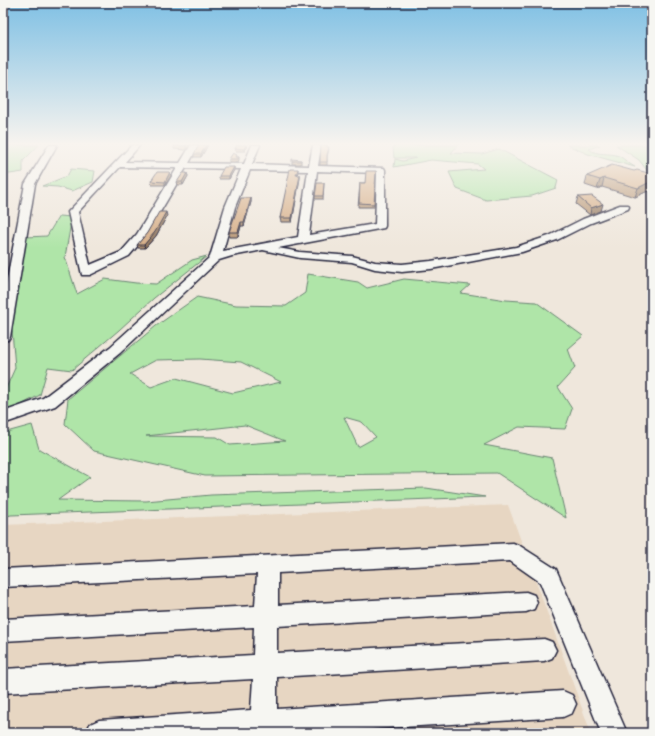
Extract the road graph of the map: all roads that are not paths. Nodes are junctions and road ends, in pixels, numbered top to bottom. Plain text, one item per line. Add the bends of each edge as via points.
1 (33, 179) edge
2 (104, 179) edge
3 (174, 179) edge
4 (242, 179) edge
5 (312, 179) edge
6 (382, 179) edge
7 (624, 207) dead end
8 (303, 239) junction
9 (262, 247) junction
10 (215, 258) junction
11 (3, 337) edge
12 (3, 418) edge
13 (268, 565) junction
14 (3, 578) edge
15 (526, 602) dead end
16 (266, 616) junction
17 (3, 630) edge
18 (544, 650) dead end
19 (265, 666) junction
20 (3, 681) edge
21 (563, 704) dead end
22 (264, 728) edge
23 (99, 733) edge
24 (614, 733) edge

1 - 11 street
2 - 3 street via 73,212 86,272 125,254 141,236
4 - 10 street via 230,207
5 - 8 street
6 - 8 street via 380,226
7 - 9 street via 553,238 518,250 431,265 402,268
8 - 9 street
9 - 10 street
10 - 12 street via 115,350 49,402
13 - 14 street
13 - 16 street
13 - 24 street via 513,552 548,576
15 - 16 street
16 - 17 street
16 - 19 street
18 - 19 street
19 - 20 street
19 - 22 street
21 - 22 street
22 - 23 street

